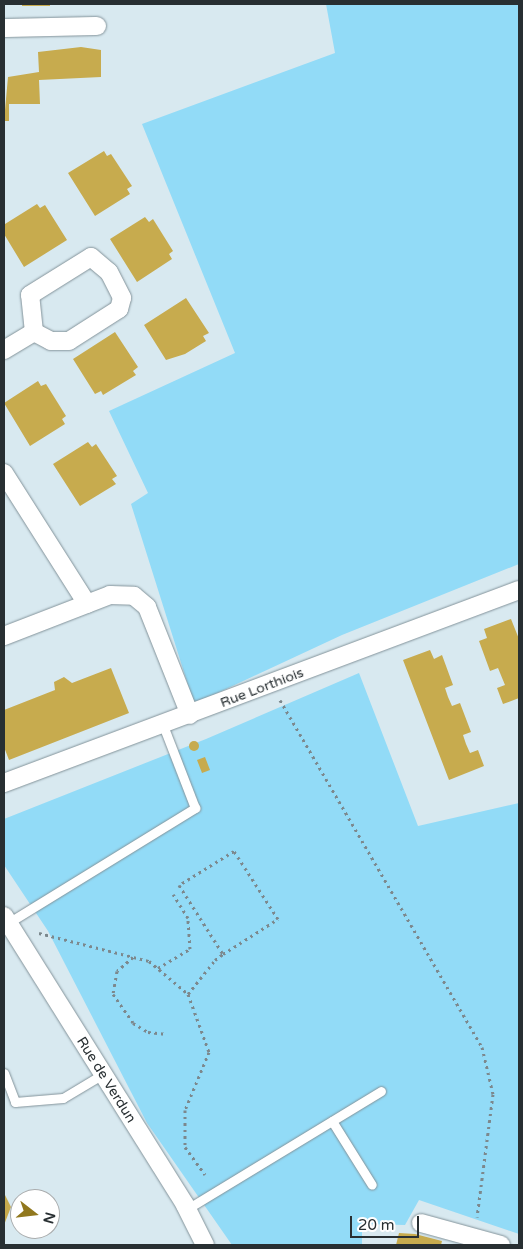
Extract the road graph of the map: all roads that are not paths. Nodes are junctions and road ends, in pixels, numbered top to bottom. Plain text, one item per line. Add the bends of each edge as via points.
1 (97, 26) dead end
2 (4, 28) edge
3 (34, 332) junction
4 (4, 350) edge
5 (4, 473) edge
6 (519, 590) edge
7 (87, 604) junction
8 (4, 636) edge
9 (190, 715) junction
10 (163, 725) junction
11 (4, 784) edge
12 (6, 920) edge
13 (4, 1073) edge
14 (103, 1074) junction
15 (381, 1091) dead end
16 (332, 1121) junction
17 (372, 1185) dead end
18 (187, 1209) junction
19 (421, 1223) dead end
20 (205, 1245) edge
21 (501, 1245) edge

1 - 2 street
3 - 3 street via 51,341 69,341 119,309 122,298 97,259 90,257 30,295 28,309
3 - 4 street
5 - 7 street
6 - 9 street, Rue Lorthiois
7 - 8 street
7 - 9 street via 118,594 142,600
9 - 10 street, Rue Lorthiois
10 - 11 street, Rue Lorthiois
10 - 12 lane via 195,808
12 - 14 street, Rue de Verdun
13 - 14 lane via 15,1102 63,1098
14 - 18 street, Rue de Verdun
15 - 16 lane
16 - 17 lane
16 - 18 lane
18 - 20 street, Rue de Verdun
19 - 21 street

